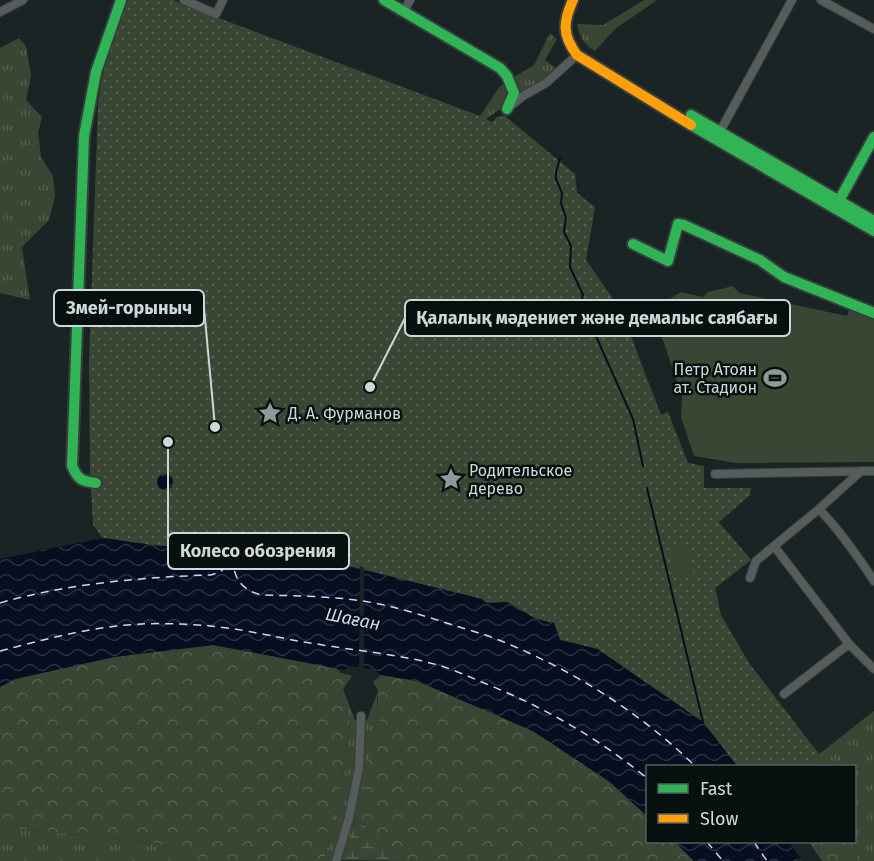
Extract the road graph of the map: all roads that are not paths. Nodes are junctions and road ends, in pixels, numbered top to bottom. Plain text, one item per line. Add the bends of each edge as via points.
1 (23, 0) edge
2 (121, 0) edge
3 (183, 0) edge
4 (223, 0) edge
5 (384, 0) edge
6 (410, 0) edge
7 (573, 0) edge
8 (582, 0) edge
9 (792, 0) edge
10 (820, 0) edge
11 (404, 11) junction
12 (0, 12) edge
13 (874, 29) edge
14 (577, 55) junction
15 (507, 109) joint
16 (718, 135) junction
17 (874, 137) edge
18 (837, 204) junction
19 (874, 221) edge
20 (874, 231) edge
21 (633, 244) dead end
22 (874, 313) edge
23 (861, 471) junction
24 (874, 471) edge
25 (714, 474) dead end
26 (96, 483) dead end
27 (819, 509) junction
28 (774, 546) junction
29 (750, 578) dead end
30 (874, 581) edge
31 (849, 644) junction
32 (874, 669) edge
33 (784, 694) dead end
34 (361, 716) dead end
35 (336, 861) edge

1 - 12 street
2 - 26 street via 96,72 84,136 72,466 76,476
3 - 4 street via 216,14
5 - 11 street
6 - 11 street
7 - 14 street via 567,11 566,39
8 - 16 street via 573,17 573,35 586,53
9 - 16 street
10 - 13 street
11 - 15 street via 500,68 514,93
14 - 15 street
14 - 16 street
16 - 18 street
17 - 18 street
18 - 19 street
18 - 20 street
21 - 22 street via 668,261 678,224 684,225 760,260 784,277
23 - 24 street
23 - 25 street
23 - 27 street
27 - 28 street
27 - 30 street via 855,551
28 - 29 street via 756,561
28 - 31 street
31 - 32 street
31 - 33 street
34 - 35 street via 358,776

